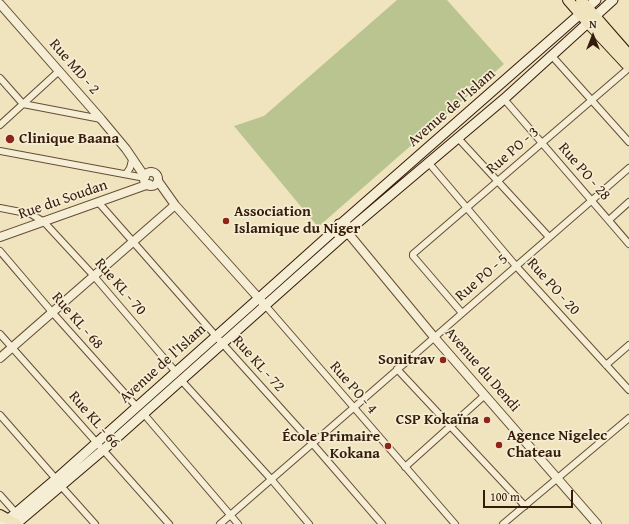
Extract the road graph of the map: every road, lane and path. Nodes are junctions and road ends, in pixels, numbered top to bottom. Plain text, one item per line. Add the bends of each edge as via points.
1 (568, 0) edge
2 (596, 0) edge
3 (613, 0) edge
4 (0, 4) edge
5 (583, 8) edge
6 (595, 16) junction
7 (588, 24) junction
8 (629, 55) edge
9 (552, 56) junction
10 (629, 67) edge
11 (59, 71) junction
12 (0, 78) edge
13 (504, 99) junction
14 (592, 100) junction
15 (23, 104) junction
16 (101, 118) junction
17 (0, 125) edge
18 (457, 137) junction
19 (629, 142) edge
20 (542, 143) junction
21 (0, 145) edge
22 (126, 149) junction
23 (0, 151) edge
24 (8, 152) junction
25 (132, 160) junction
26 (428, 162) junction
27 (629, 168) edge
28 (126, 174) junction
29 (149, 180) junction
30 (498, 181) junction
31 (592, 200) junction
32 (629, 202) edge
33 (99, 203) junction
34 (175, 205) junction
35 (0, 208) edge
36 (466, 208) junction
37 (609, 220) junction
38 (44, 222) junction
39 (339, 226) junction
40 (347, 233) junction
41 (0, 237) edge
42 (549, 237) junction
43 (132, 242) junction
44 (629, 244) edge
45 (0, 251) edge
46 (516, 266) junction
47 (93, 275) junction
48 (262, 302) junction
49 (52, 312) junction
50 (462, 313) junction
51 (0, 334) edge
52 (216, 336) junction
53 (434, 337) junction
54 (222, 343) junction
55 (629, 345) edge
56 (12, 348) junction
57 (0, 358) edge
58 (606, 365) junction
59 (397, 369) junction
60 (175, 371) junction
61 (181, 380) junction
62 (629, 390) edge
63 (485, 395) junction
64 (136, 406) junction
65 (353, 408) junction
66 (143, 413) junction
67 (0, 415) edge
68 (629, 418) edge
69 (450, 426) junction
70 (312, 443) junction
71 (99, 446) junction
72 (405, 468) junction
73 (558, 478) junction
74 (271, 479) junction
75 (59, 482) junction
76 (0, 495) edge
77 (525, 506) junction
78 (231, 515) junction
79 (11, 520) edge
80 (595, 523) edge
81 (95, 524) edge
82 (169, 524) edge
83 (220, 524) edge
84 (238, 524) edge
85 (309, 524) edge
86 (382, 524) edge
87 (455, 524) edge
88 (503, 524) edge

1 - 5 main road
2 - 5 main road, Avenue de l'Islam
3 - 6 main road, Avenue de l'Islam
4 - 11 street, Rue MD - 2
5 - 6 main road
5 - 7 main road
5 - 39 main road, Avenue de l'Islam
6 - 7 main road, Avenue de l'Islam
6 - 8 main road
7 - 9 main road, Avenue de l'Islam
7 - 10 main road
9 - 13 main road, Avenue de l'Islam
9 - 14 street
10 - 14 street, Rue PO - 3
11 - 15 street
11 - 16 street, Rue MD - 2
12 - 15 street
13 - 18 main road, Avenue de l'Islam
13 - 20 street, Rue PO - 28
14 - 19 street
14 - 20 street, Rue PO - 3
15 - 16 street
15 - 17 street
16 - 22 street, Rue MD - 2
18 - 26 main road, Avenue de l'Islam
18 - 30 street
20 - 30 street, Rue PO - 3
20 - 31 street, Rue PO - 28
21 - 24 street
22 - 25 street, Rue MD - 2
22 - 29 street, Rue MD - 2
23 - 24 street
24 - 28 street
25 - 28 street
25 - 29 street, Rue MD - 2
26 - 36 street, Rue PO - 20
26 - 40 main road, Avenue de l'Islam
27 - 31 street, Rue PO - 5
28 - 29 street
29 - 33 street, Rue du Soudan via 135,190
29 - 34 street, Rue MD - 2
30 - 36 street, Rue PO - 3
30 - 42 street
31 - 37 street, Rue PO - 28
31 - 42 street, Rue PO - 5
32 - 37 street
33 - 38 street, Rue du Soudan
33 - 43 street, Rue KL - 72
34 - 43 street
34 - 48 street, Rue MD - 2
35 - 38 street, Rue KL - 70 via 32,214
36 - 46 street, Rue PO - 20
36 - 50 street, Rue PO - 3 via 413,254
37 - 44 street, Rue PO - 28
38 - 41 street, Rue du Soudan
38 - 47 street, Rue KL - 70
39 - 40 main road via 338,234
39 - 48 main road, Avenue de l'Islam
40 - 48 main road, Avenue de l'Islam
40 - 53 street, Avenue du Dendi
42 - 46 street, Rue PO - 5
43 - 47 street
43 - 52 street, Rue KL - 72
45 - 49 street, Rue KL - 68
46 - 50 street, Rue PO - 5
46 - 58 street, Rue PO - 20
47 - 49 street
47 - 60 street, Rue KL - 70
48 - 52 main road, Avenue de l'Islam
48 - 54 main road, Avenue de l'Islam
48 - 65 street, Rue PO - 4
49 - 56 street
49 - 64 street, Rue KL - 68
50 - 53 street, Rue PO - 5
51 - 56 street, Rue KL - 66
52 - 54 street, Rue KL - 72
52 - 60 main road, Avenue de l'Islam
53 - 59 street, Rue PO - 5
53 - 63 street, Avenue du Dendi
54 - 61 main road, Avenue de l'Islam
54 - 70 street, Rue KL - 72
55 - 58 street
56 - 57 street
56 - 71 street, Rue KL - 66
58 - 62 street, Rue PO - 20
59 - 65 street, Rue PO - 5
59 - 69 street
60 - 64 main road, Avenue de l'Islam
61 - 66 main road, Avenue de l'Islam
61 - 74 street
63 - 69 street
63 - 73 street, Avenue du Dendi
64 - 71 main road, Avenue de l'Islam
65 - 70 street, Rue PO - 5
65 - 72 street, Rue PO - 4
66 - 71 main road, Avenue de l'Islam
66 - 78 street
67 - 75 street
68 - 73 street
69 - 72 street
69 - 77 street
70 - 74 street, Rue PO - 5
70 - 86 street, Rue KL - 72
71 - 75 main road, Avenue de l'Islam
71 - 82 street, Rue KL - 66
72 - 87 street, Rue PO - 4
73 - 77 street
73 - 80 street, Avenue du Dendi
74 - 78 street, Rue PO - 5
74 - 85 street
75 - 79 main road, Avenue de l'Islam
75 - 81 street
76 - 79 street
77 - 88 street
78 - 83 street, Rue PO - 5
78 - 84 street

